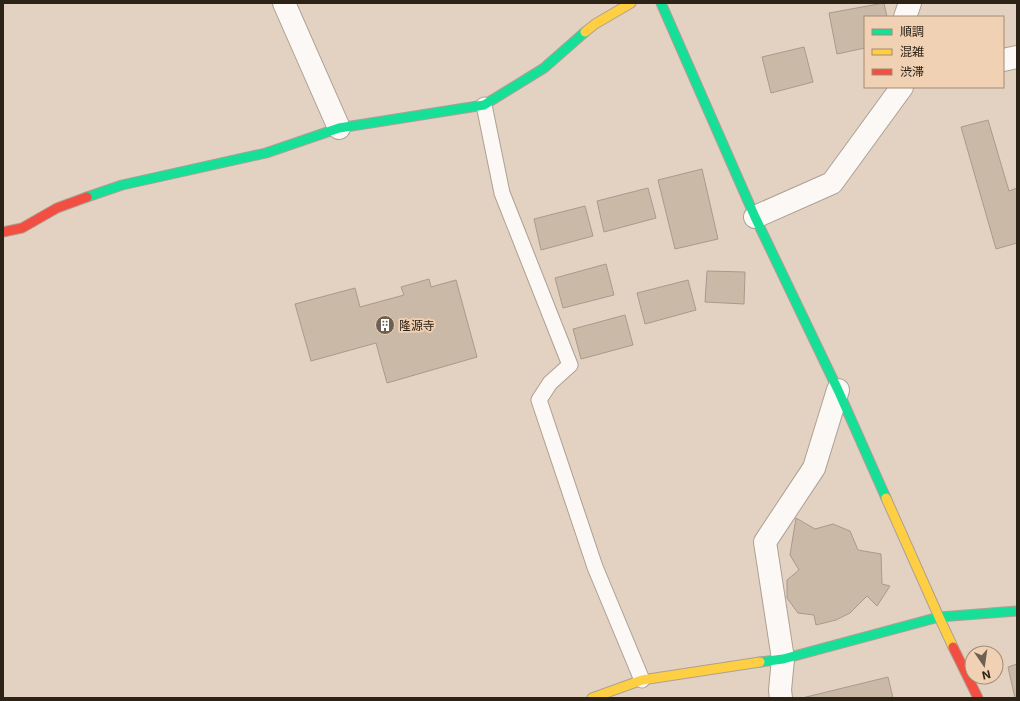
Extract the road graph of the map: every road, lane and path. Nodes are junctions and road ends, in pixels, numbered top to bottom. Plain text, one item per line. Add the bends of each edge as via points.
1 (284, 3) edge
2 (631, 3) edge
3 (661, 3) edge
4 (910, 3) edge
5 (905, 16) edge
6 (1017, 57) edge
7 (1004, 60) edge
8 (901, 88) edge
9 (484, 105) junction
10 (339, 128) junction
11 (755, 217) junction
12 (3, 232) edge
13 (838, 390) junction
14 (1017, 611) edge
15 (939, 617) junction
16 (783, 659) junction
17 (642, 680) junction
18 (592, 698) edge
19 (781, 698) edge
20 (978, 698) edge

1 - 10 street
2 - 9 street via 595,24 544,68
3 - 11 street
4 - 5 street
6 - 7 street
8 - 11 street via 832,183
9 - 10 street
9 - 17 lane via 502,193 570,365 550,383 539,400 595,567
10 - 12 street via 266,153 122,185 57,208 22,228
11 - 13 street
13 - 15 street
13 - 16 street via 814,468 765,542
14 - 15 street
15 - 16 street
15 - 20 street
16 - 17 street
16 - 19 street
17 - 18 street

